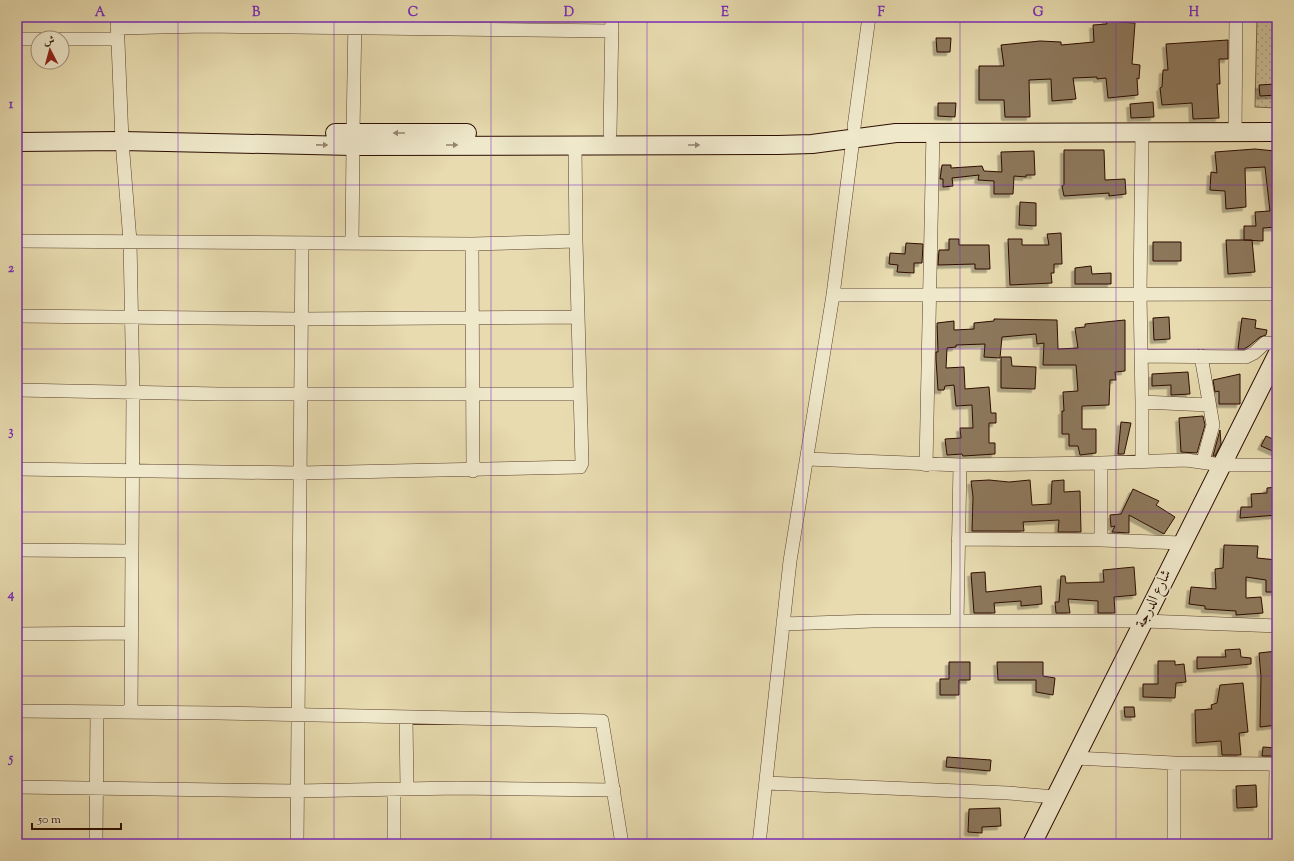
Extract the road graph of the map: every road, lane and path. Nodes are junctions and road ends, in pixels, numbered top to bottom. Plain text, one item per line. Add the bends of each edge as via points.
1 (612, 17) edge
2 (869, 17) edge
3 (1236, 17) edge
4 (354, 22) edge
5 (117, 28) edge
6 (612, 31) junction
7 (70, 37) edge
8 (17, 39) edge
9 (30, 39) edge
10 (1277, 122) edge
11 (1236, 126) junction
12 (17, 132) edge
13 (933, 132) junction
14 (1277, 132) edge
15 (853, 133) junction
16 (1142, 133) junction
17 (610, 134) junction
18 (122, 136) junction
19 (353, 140) junction
20 (17, 142) edge
21 (575, 146) junction
22 (17, 241) edge
23 (130, 241) junction
24 (576, 241) junction
25 (302, 243) junction
26 (352, 243) junction
27 (472, 244) junction
28 (1277, 294) edge
29 (833, 295) junction
30 (1140, 295) junction
31 (928, 296) junction
32 (17, 316) edge
33 (131, 317) junction
34 (578, 317) junction
35 (473, 318) junction
36 (300, 319) junction
37 (1277, 344) edge
38 (1277, 355) edge
39 (1142, 356) junction
40 (1201, 356) junction
41 (17, 390) edge
42 (133, 393) junction
43 (580, 394) junction
44 (300, 395) junction
45 (474, 395) junction
46 (1142, 402) junction
47 (1209, 405) junction
48 (807, 459) junction
49 (1142, 461) junction
50 (1204, 461) junction
51 (1101, 463) junction
52 (926, 465) junction
53 (960, 465) junction
54 (1222, 465) junction
55 (1277, 465) edge
56 (17, 469) edge
57 (132, 470) junction
58 (473, 471) junction
59 (300, 474) junction
60 (958, 539) junction
61 (1101, 540) junction
62 (1182, 542) junction
63 (17, 550) edge
64 (131, 550) junction
65 (958, 621) junction
66 (1144, 621) junction
67 (783, 624) junction
68 (1277, 626) edge
69 (130, 633) junction
70 (17, 634) edge
71 (17, 711) edge
72 (97, 712) junction
73 (131, 712) junction
74 (298, 715) junction
75 (406, 718) junction
76 (1075, 758) junction
77 (1174, 763) junction
78 (1276, 764) edge
79 (766, 783) junction
80 (17, 787) edge
81 (96, 787) junction
82 (394, 789) junction
83 (407, 789) junction
84 (614, 790) junction
85 (297, 791) junction
86 (1056, 798) junction
87 (96, 844) edge
88 (297, 844) edge
89 (394, 844) edge
90 (622, 844) edge
91 (760, 844) edge
92 (1032, 844) edge
93 (1174, 844) edge
94 (1275, 844) edge

1 - 6 street
2 - 15 street
3 - 11 street
4 - 5 street
4 - 6 street
4 - 19 street
5 - 7 street
5 - 18 street
6 - 17 street
8 - 9 street
10 - 11 street
11 - 14 street
11 - 15 street via 912,121 878,123
11 - 16 street
12 - 18 street
13 - 15 street
13 - 16 street
13 - 31 street
15 - 17 street
21 -> 15 street via 778,145
15 - 29 street
16 - 30 street
17 -> 19 street
18 - 19 street
18 - 20 street
18 - 23 street
19 -> 21 street
19 - 26 street
21 - 24 street
22 - 23 street
23 - 25 street
23 - 33 street
24 - 27 street
24 - 34 street
25 - 26 street
25 - 36 street
26 - 27 street
27 - 35 street
28 - 30 street via 1196,292
29 - 31 street
29 - 48 street
30 - 31 street
30 - 39 street
31 - 52 street
32 - 33 street
33 - 36 street
33 - 42 street
34 - 35 street
34 - 43 street
35 - 36 street
35 - 45 street
36 - 44 street
37 - 40 street via 1265,343 1246,357
38 - 54 street, شارع الدرجة
39 - 40 street
39 - 46 street
40 - 47 street
41 - 42 street
42 - 44 street
42 - 57 street
43 - 45 street
43 - 58 street via 580,467
44 - 45 street
44 - 59 street
45 - 58 street
46 - 47 street
46 - 49 street
47 - 50 street via 1212,432
48 - 52 street
48 - 67 street via 790,561
49 - 50 street
49 - 51 street
50 - 54 street
51 - 53 street
51 - 61 street
52 - 53 street
53 - 60 street
54 - 55 street
54 - 62 street, شارع الدرجة
56 - 57 street
57 - 59 street
57 - 64 street
58 - 59 street
59 - 74 street
60 - 61 street
60 - 65 street
61 - 62 street
62 - 66 street, شارع الدرجة
63 - 64 street
64 - 69 street
65 - 66 street
65 - 67 street
66 - 68 street
66 - 76 street, شارع الدرجة
67 - 79 street
69 - 70 street
69 - 73 street
71 - 72 street
72 - 73 street
72 - 81 street
73 - 74 street
74 - 75 street
74 - 85 street
75 - 83 street
75 - 84 street via 602,722
76 - 77 street
76 - 86 street, شارع الدرجة
77 - 78 street
77 - 93 street
78 - 94 street
79 - 86 street via 1008,792
79 - 91 street
80 - 81 street
81 - 85 street
81 - 87 street
82 - 83 street
82 - 85 street
82 - 89 street
83 - 84 street
84 - 90 street
85 - 88 street
86 - 92 street, شارع الدرجة

